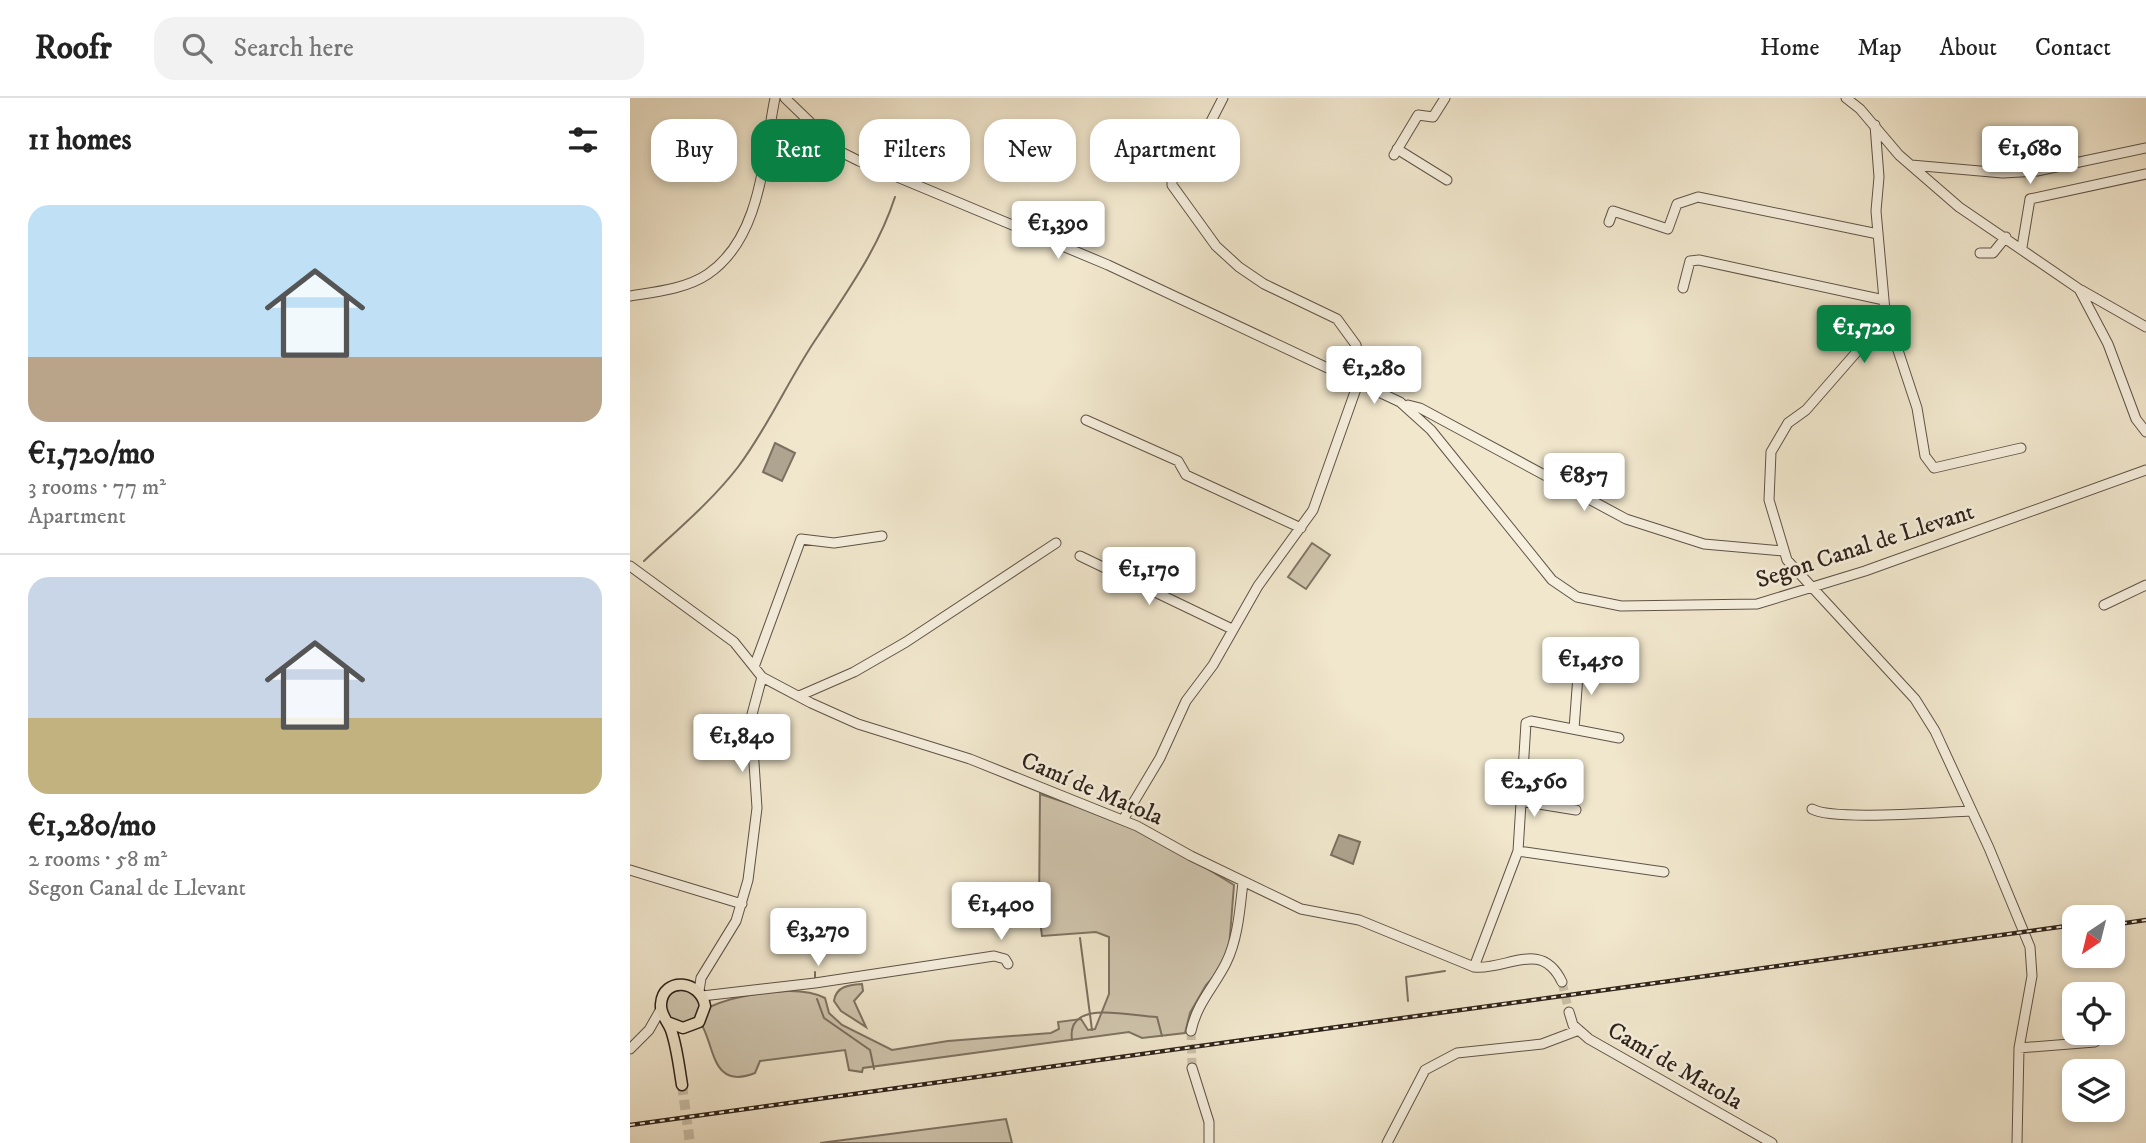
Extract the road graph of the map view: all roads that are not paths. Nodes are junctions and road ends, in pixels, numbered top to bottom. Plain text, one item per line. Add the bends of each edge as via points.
1 (775, 98) edge
2 (785, 98) edge
3 (1223, 98) edge
4 (1446, 98) edge
5 (1846, 98) edge
6 (1875, 125) junction
7 (2146, 148) edge
8 (1910, 165) junction
9 (2146, 174) edge
10 (1447, 180) dead end
11 (1609, 222) dead end
12 (1878, 234) junction
13 (2006, 237) junction
14 (2022, 247) junction
15 (1980, 253) dead end
16 (1683, 288) dead end
17 (2079, 289) junction
18 (630, 296) edge
19 (1884, 300) junction
20 (1885, 311) junction
21 (2146, 327) edge
22 (1360, 383) junction
23 (1403, 404) junction
24 (1086, 419) dead end
25 (2146, 432) edge
26 (2021, 448) dead end
27 (2146, 470) edge
28 (1301, 528) junction
29 (883, 536) dead end
30 (1056, 543) dead end
31 (1783, 551) junction
32 (1080, 556) dead end
33 (630, 566) edge
34 (2146, 585) edge
35 (1810, 588) junction
36 (2104, 606) dead end
37 (1232, 629) junction
38 (1579, 662) dead end
39 (754, 667) junction
40 (762, 677) junction
41 (799, 696) junction
42 (1574, 729) junction
43 (1619, 738) dead end
44 (1521, 801) junction
45 (1576, 810) dead end
46 (1812, 810) dead end
47 (1971, 811) junction
48 (1123, 820) junction
49 (1518, 851) junction
50 (630, 870) edge
51 (1664, 872) dead end
52 (1243, 882) junction
53 (742, 904) junction
54 (1008, 964) dead end
55 (1474, 967) junction
56 (706, 970) junction
57 (1562, 982) tunnel mouth
58 (683, 984) junction
59 (702, 997) junction
60 (661, 1009) junction
61 (1569, 1013) tunnel mouth
62 (667, 1022) junction
63 (683, 1028) junction
64 (1578, 1030) junction
65 (1191, 1031) tunnel mouth
66 (2062, 1045) edge
67 (2019, 1048) junction
68 (630, 1049) edge
69 (676, 1053) junction
70 (630, 1055) edge
71 (1192, 1068) tunnel mouth
72 (682, 1085) tunnel mouth
73 (1209, 1143) edge
74 (1387, 1143) edge
75 (1772, 1143) edge
76 (2017, 1143) edge

1 - 18 street via 749,224 731,250 706,275 665,290
2 - 22 street, Segon Canal de Llevant via 841,152 859,161 1108,265
3 - 22 street via 1203,136 1172,175 1172,185 1216,246 1238,267 1337,319 1356,345
4 - 10 street via 1433,117 1418,115 1396,152
5 - 6 street
6 - 8 street
6 - 12 street
7 - 8 street via 2037,171 2003,173
8 - 13 street via 1959,207
9 - 14 street via 2030,199
11 - 12 street via 1613,211 1668,229 1677,204 1698,197
12 - 19 street
13 - 14 street
13 - 15 street via 1993,253
14 - 17 street
16 - 19 street via 1690,261 1699,260
17 - 21 street
17 - 25 street via 2108,344 2136,419
19 - 20 street
20 - 26 street via 1917,408 1926,456 1934,468
20 - 31 street via 1868,339 1806,410 1788,423 1770,452 1769,500
22 - 23 street, Segon Canal de Llevant
22 - 28 street via 1319,496
23 - 31 street via 1420,408 1626,519 1704,544
23 - 35 street, Segon Canal de Llevant via 1431,430 1552,580 1577,597 1621,606 1757,604
24 - 28 street via 1178,461 1186,475
27 - 35 street, Segon Canal de Llevant
28 - 37 street
29 - 39 street via 834,543 801,539
30 - 41 street via 906,642
31 - 35 street
32 - 37 street
33 - 39 street, Camí de Matola via 734,642
34 - 36 street
35 - 47 street via 1916,699
37 - 48 street via 1186,701 1160,758
38 - 42 street
39 - 40 street, Camí de Matola
40 - 41 street, Camí de Matola
40 - 53 street via 751,718 757,808
41 - 48 street, Camí de Matola via 858,724 970,759
42 - 43 street
42 - 44 street via 1526,723
44 - 45 street
44 - 49 street
46 - 47 street via 1850,815
47 - 67 street via 2030,947 2032,976
48 - 52 street, Camí de Matola
49 - 51 street
49 - 55 street
50 - 53 street
52 - 55 street, Camí de Matola via 1301,909 1359,920
52 - 65 street via 1228,961 1198,1005
53 - 56 street
54 - 59 street via 994,956
55 - 57 street, Camí de Matola via 1530,958 1550,966
56 - 58 street
56 - 59 street via 699,981
58 - 59 main road
58 - 60 main road via 667,990
59 - 63 main road via 699,1021
60 - 62 main road
60 - 68 street
61 - 64 street, Camí de Matola
62 - 63 main road
62 - 69 main road
62 - 70 street
63 - 69 main road
64 - 74 street via 1542,1044 1457,1053 1425,1070
64 - 75 street, Camí de Matola
66 - 67 street
67 - 76 street
69 - 72 main road
71 - 73 street via 1209,1122

